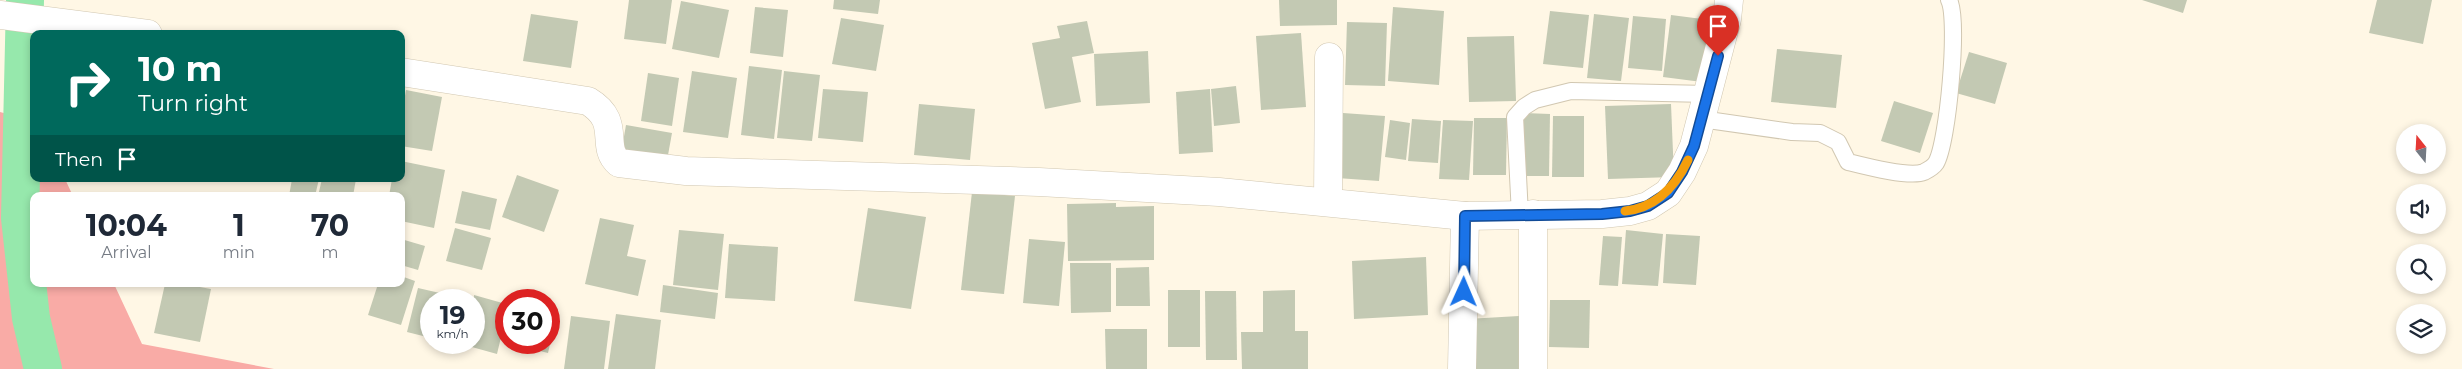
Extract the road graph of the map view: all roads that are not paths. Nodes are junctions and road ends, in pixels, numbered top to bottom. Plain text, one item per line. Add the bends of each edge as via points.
1 (1729, 0) edge
2 (1949, 0) edge
3 (0, 15) edge
4 (114, 30) edge
5 (1330, 57) dead end
6 (405, 73) edge
7 (1708, 94) junction
8 (1701, 119) junction
9 (1328, 202) junction
10 (1527, 215) junction
11 (1465, 216) junction
12 (1462, 369) edge
13 (1533, 369) edge

1 - 7 street
2 - 8 lane via 1953,8 1954,46 1946,120 1936,165 1922,173 1880,170 1848,162 1838,142 1820,133
3 - 4 street
5 - 9 street
6 - 9 street via 588,101 607,118 612,151 619,163 686,171 1039,182
7 - 8 street
7 - 10 lane via 1571,91 1535,100 1524,107 1515,117
8 - 10 street via 1694,146 1682,172 1668,193 1648,206 1602,214
9 - 11 street
10 - 11 street
10 - 13 street
11 - 12 street

